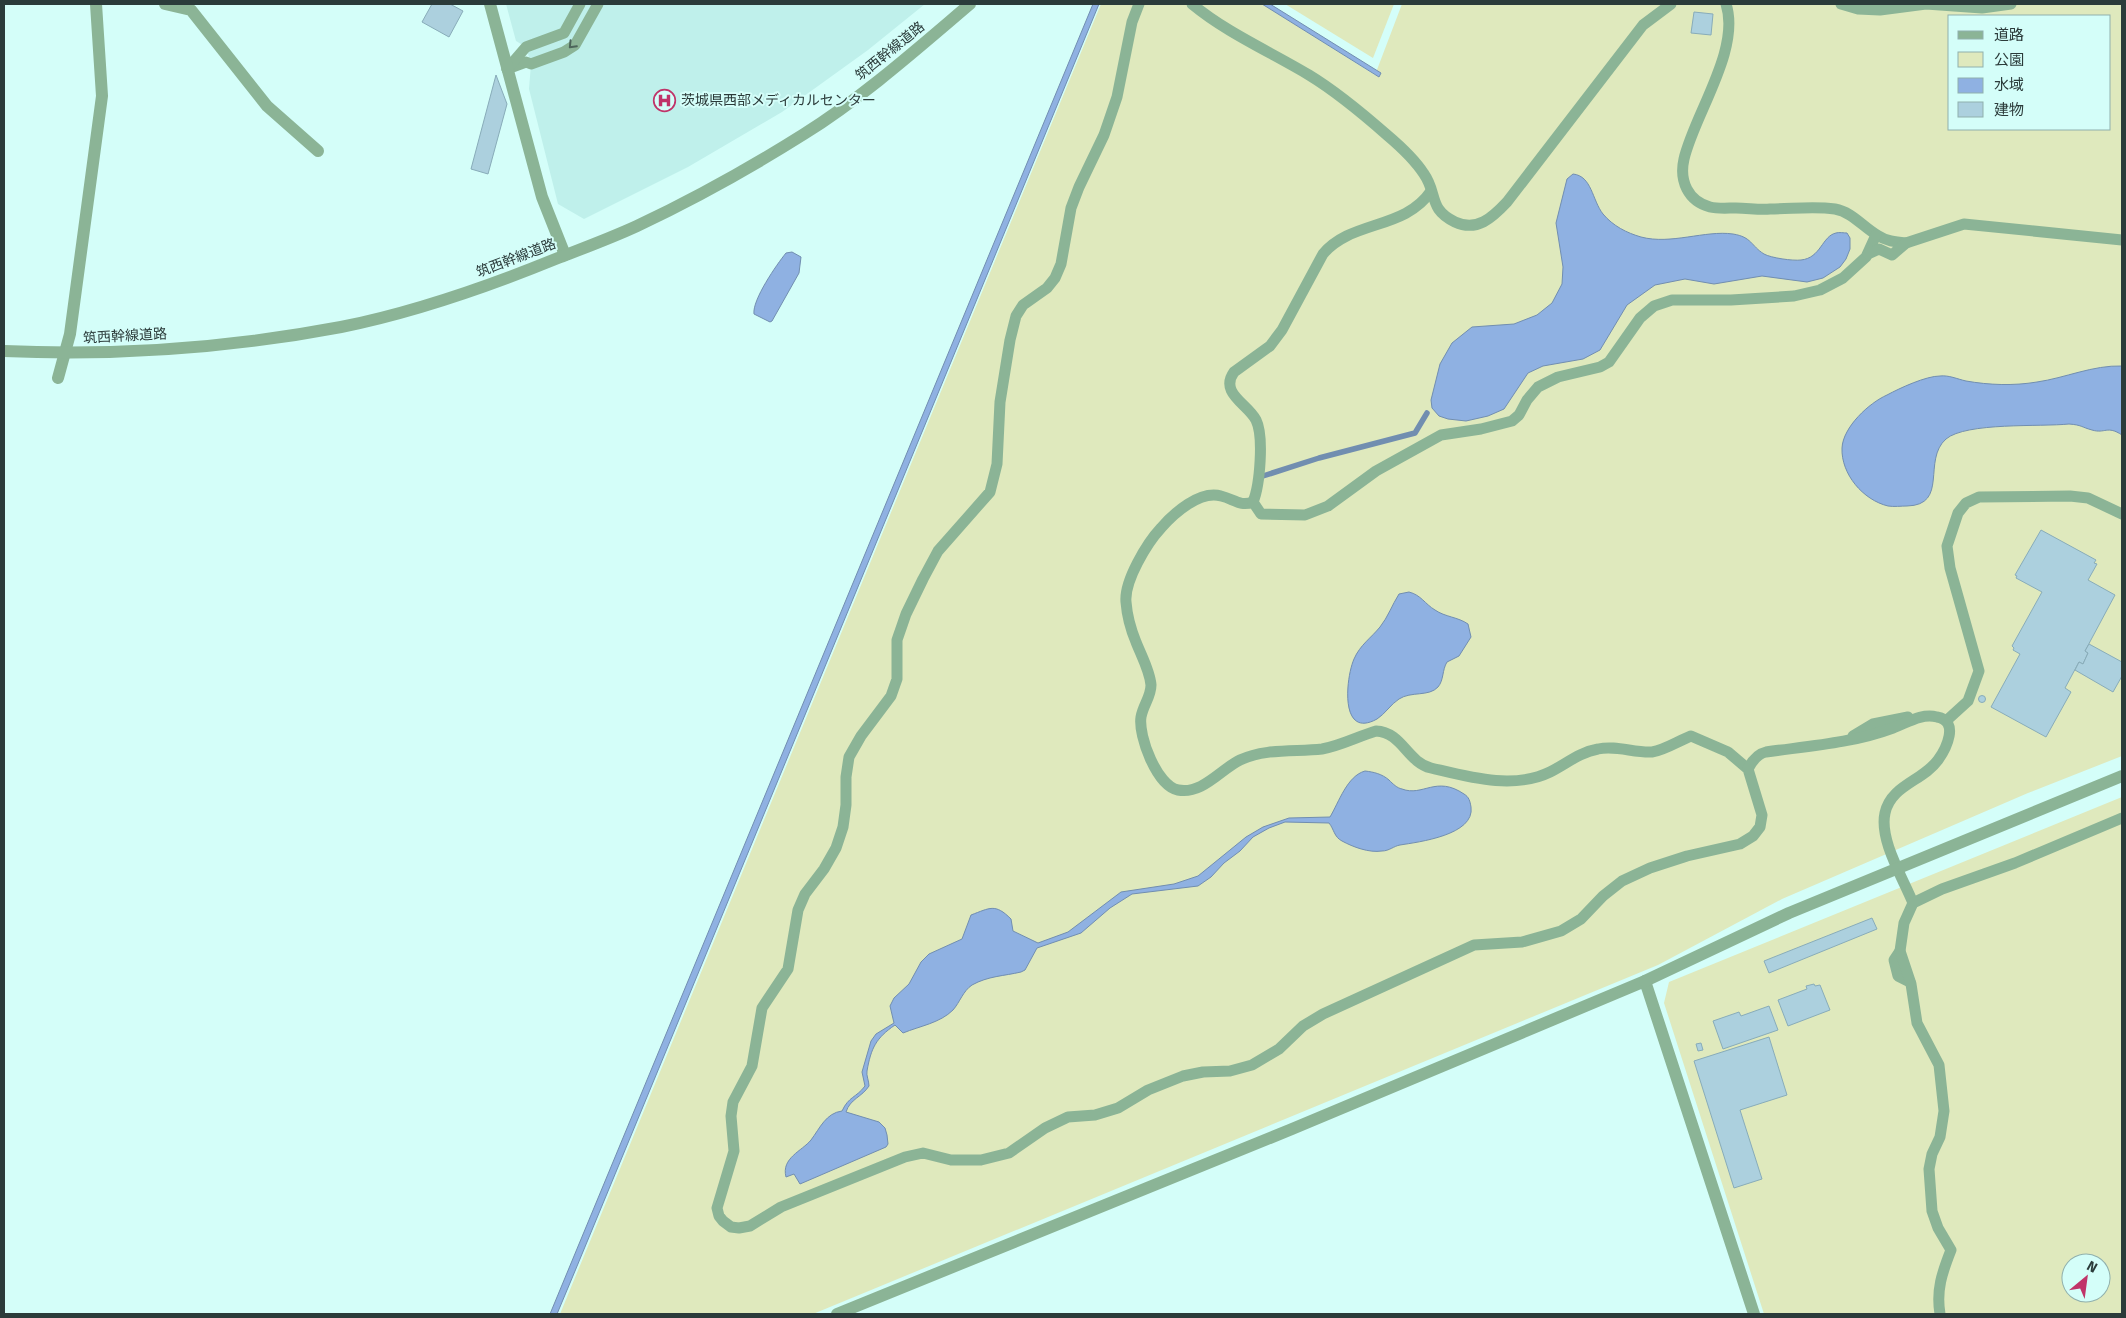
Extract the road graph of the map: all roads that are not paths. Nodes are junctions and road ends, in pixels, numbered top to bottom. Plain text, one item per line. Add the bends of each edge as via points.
1 (96, 4) edge
2 (165, 4) edge
3 (490, 4) edge
4 (580, 4) edge
5 (598, 4) edge
6 (970, 4) edge
7 (1139, 4) edge
8 (1192, 4) edge
9 (1671, 4) edge
10 (1840, 4) edge
11 (2012, 4) edge
12 (1729, 6) edge
13 (1857, 6) edge
14 (507, 69) junction
15 (318, 151) dead end
16 (1431, 192) junction
17 (1420, 205) junction
18 (1437, 210) junction
19 (1876, 235) junction
20 (2122, 240) edge
21 (1906, 243) junction
22 (1868, 254) junction
23 (565, 256) junction
24 (4, 351) edge
25 (64, 354) junction
26 (58, 378) dead end
27 (1247, 503) junction
28 (2122, 514) edge
29 (1946, 721) junction
30 (1728, 752) junction
31 (1760, 754) junction
32 (1748, 769) junction
33 (2122, 776) edge
34 (2122, 818) edge
35 (1898, 868) junction
36 (1913, 903) junction
37 (1645, 981) junction
38 (837, 1314) edge
39 (1754, 1314) edge
40 (1940, 1314) edge

1 - 25 street via 102,96 70,334
2 - 15 street via 191,10 267,106
3 - 14 street
4 - 14 lane via 564,33 526,47
5 -> 14 lane via 575,45 531,64 526,62
6 - 23 street, 筑西幹線道路 via 898,66 805,134 636,227
7 - 32 lane via 1132,22 1117,97 1104,135 1071,208 1061,264 1048,288 1023,305 1016,316 1000,402 997,464 990,492 938,552 906,614 897,640 897,679 891,696 849,756 846,806 836,848 798,910 788,969 762,1008 752,1066 733,1102 734,1151 717,1208 718,1216 731,1227 750,1226 781,1207 905,1157 923,1153 951,1160 981,1160 1009,1153 1045,1128 1068,1117 1095,1116 1118,1108 1148,1090 1183,1076 1252,1065 1323,1014 1474,945 1522,942 1561,931 1581,919 1622,882 1650,868 1740,844 1753,836 1762,815
8 - 16 lane via 1209,18 1350,102 1423,172 1432,186
9 - 18 lane via 1643,25 1507,202 1490,218 1469,227
10 - 13 lane
11 - 13 lane via 1982,8 1926,4 1880,10
12 - 19 lane via 1725,46 1684,160 1682,178 1688,194 1701,204 1712,207 1838,210 1858,220
14 - 23 street via 542,197
16 - 17 lane
16 - 18 lane
17 - 18 lane
17 - 27 lane via 1395,220 1336,240 1318,262 1270,346 1234,372 1229,386 1256,420 1260,439 1258,478
19 - 21 lane via 1890,242
19 - 22 lane
20 - 21 lane via 1964,224
21 - 22 lane via 1892,254 1879,249
22 - 27 lane via 1843,278 1820,290 1794,296 1672,300 1654,306 1640,318 1609,362 1558,377 1538,387 1519,416 1512,421 1441,435 1376,471 1328,506 1304,514 1261,514
23 - 25 street, 筑西幹線道路 via 447,300 342,326 179,348
24 - 25 street, 筑西幹線道路
25 - 26 street
27 - 30 lane via 1220,495 1205,496 1183,508 1160,528 1130,580 1126,600 1133,634 1151,682 1151,692 1141,716 1141,731 1163,782 1175,790 1197,788 1242,759 1260,754 1324,748 1376,730 1394,736 1415,761 1428,767 1489,780 1532,778 1597,749 1653,752 1690,736
28 - 29 lane via 2088,498 2070,496 1979,497 1966,503 1958,513 1947,546 1950,568 1979,671 1968,701
29 - 31 lane via 1937,716 1919,717 1868,737
29 - 35 lane via 1950,730 1948,741 1937,762 1898,791 1889,802 1885,815 1886,835
30 - 31 lane
30 - 32 lane
31 - 32 lane
33 - 35 street
34 - 36 lane
35 - 36 lane
35 - 37 street via 1789,913
36 - 40 lane via 1904,923 1900,951 1910,982 1917,1023 1938,1065 1944,1111 1940,1137 1928,1168 1932,1211 1951,1250 1942,1273 1938,1297
37 - 38 street
37 - 39 street

